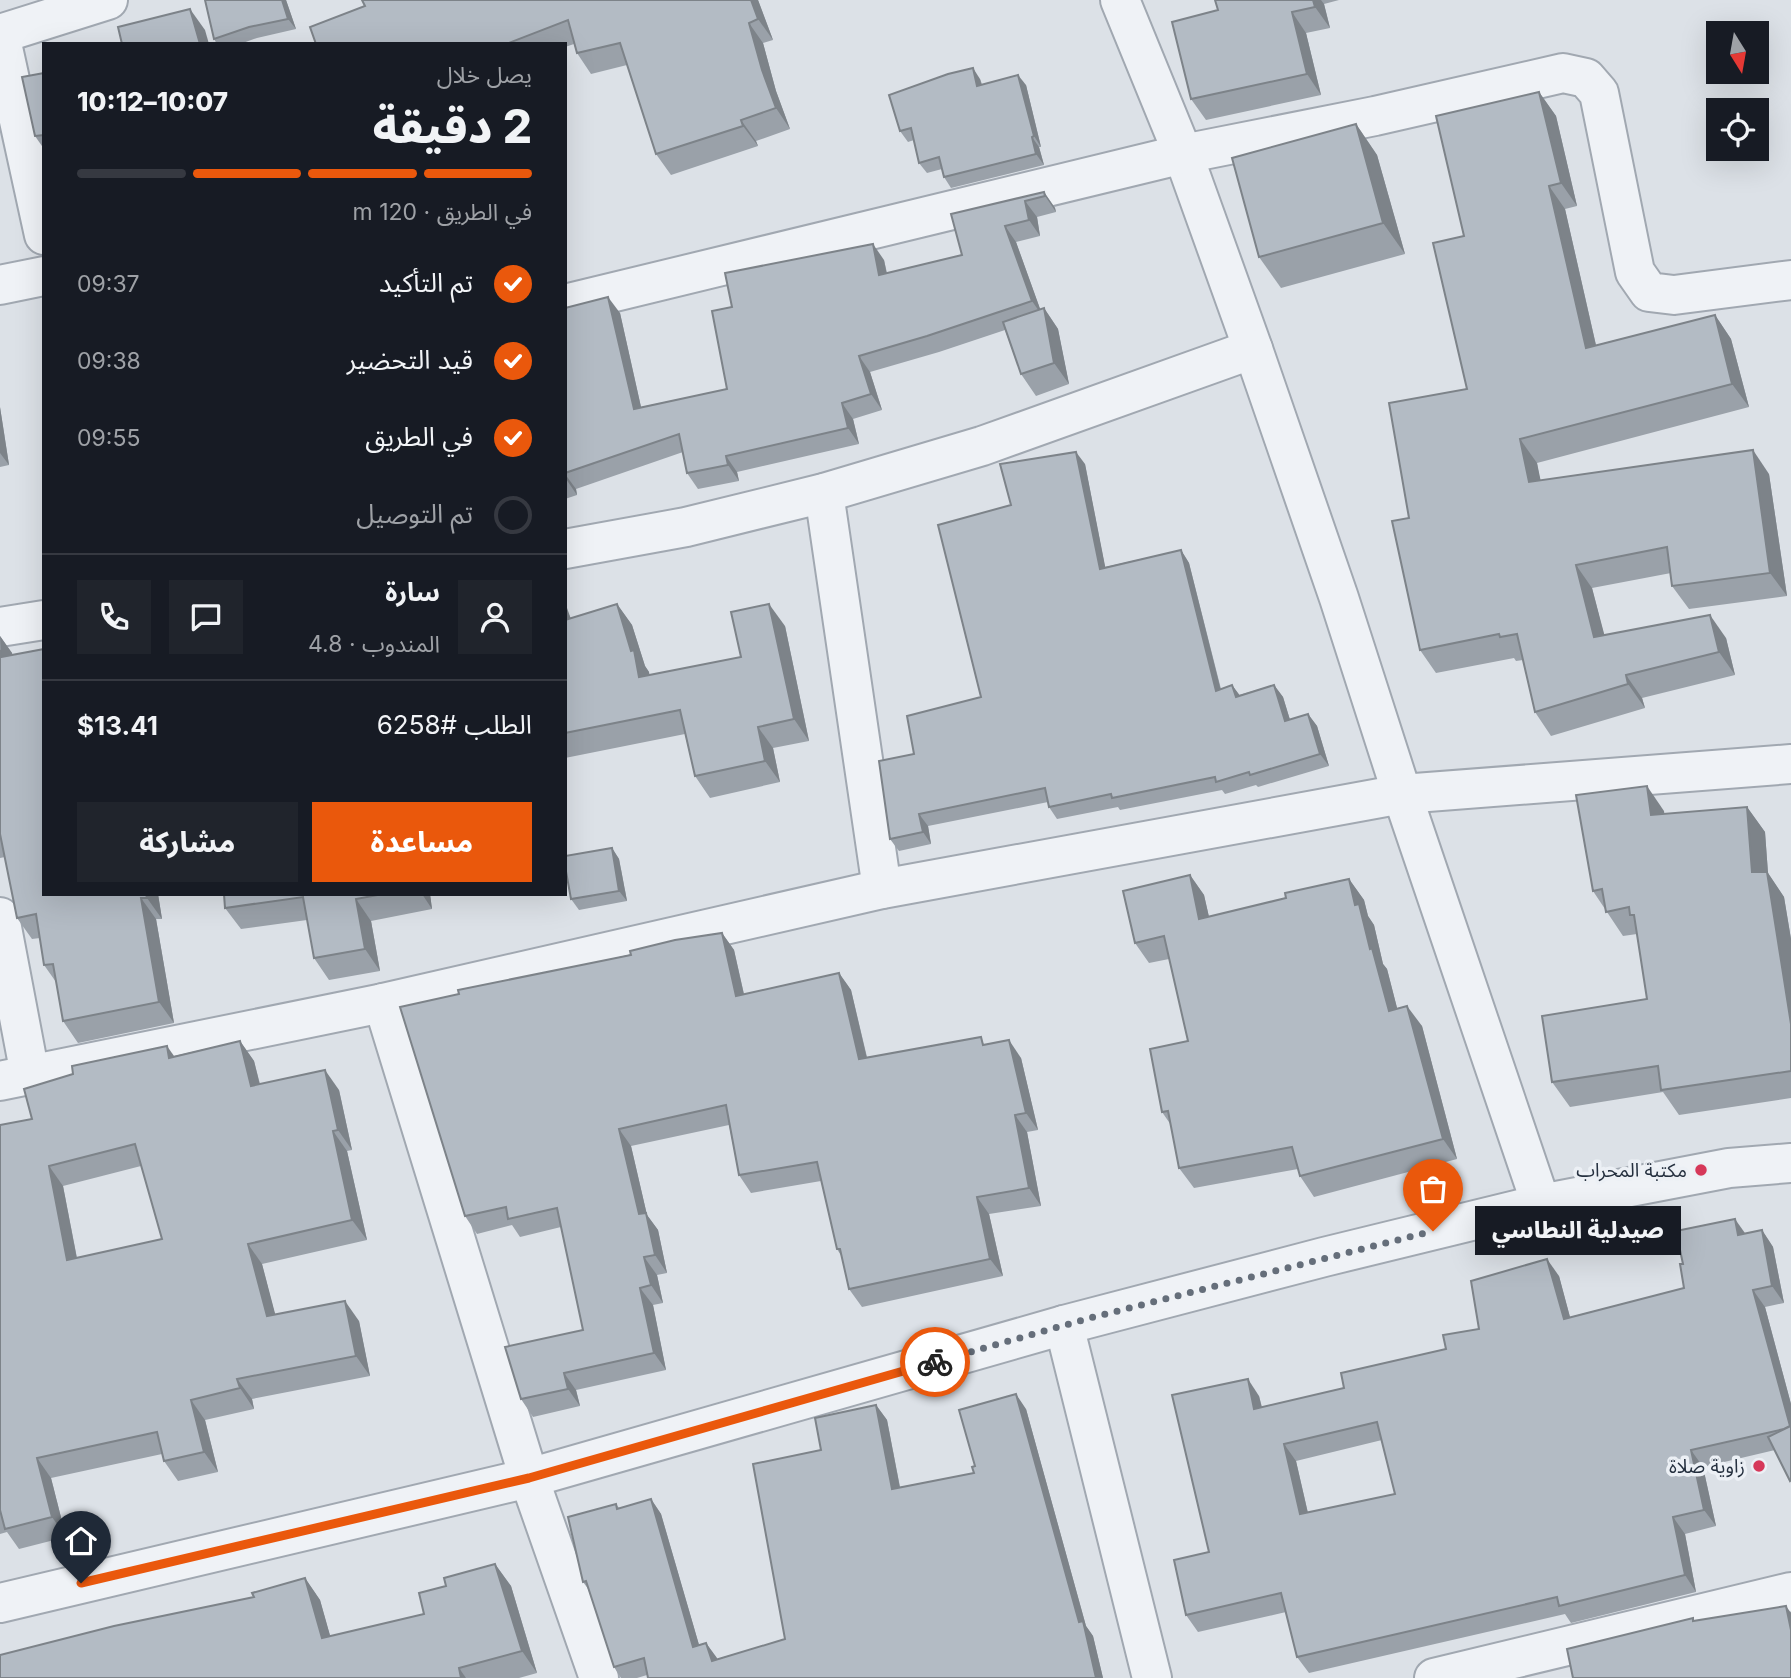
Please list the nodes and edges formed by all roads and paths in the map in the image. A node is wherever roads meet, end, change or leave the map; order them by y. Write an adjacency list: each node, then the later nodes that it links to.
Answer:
1 (108, 0): 3 (street)
2 (1120, 0): 4 (street)
3 (0, 34): 5 (street)
4 (1182, 154): 7 (street); 9 (street); 10 (street)
5 (42, 226)
6 (42, 276): 8 (street)
7 (1791, 280)
8 (0, 285)
9 (567, 304)
10 (1253, 349): 11 (street); 16 (street)
11 (824, 493): 12 (street); 17 (street)
12 (567, 549)
13 (42, 621): 14 (street)
14 (0, 627)
15 (1791, 764): 16 (street)
16 (1402, 794): 17 (street); 22 (street)
17 (882, 889): 19 (street)
18 (0, 917): 20 (street)
19 (383, 1003): 20 (street); 24 (street)
20 (15, 1078)
21 (1791, 1163): 22 (street)
22 (1541, 1204): 23 (street)
23 (1064, 1325): 24 (street); 28 (street)
24 (529, 1478): 26 (street); 27 (street)
25 (1791, 1592): 29 (street)
26 (0, 1603)
27 (599, 1678)
28 (1153, 1678)
29 (1434, 1678)

